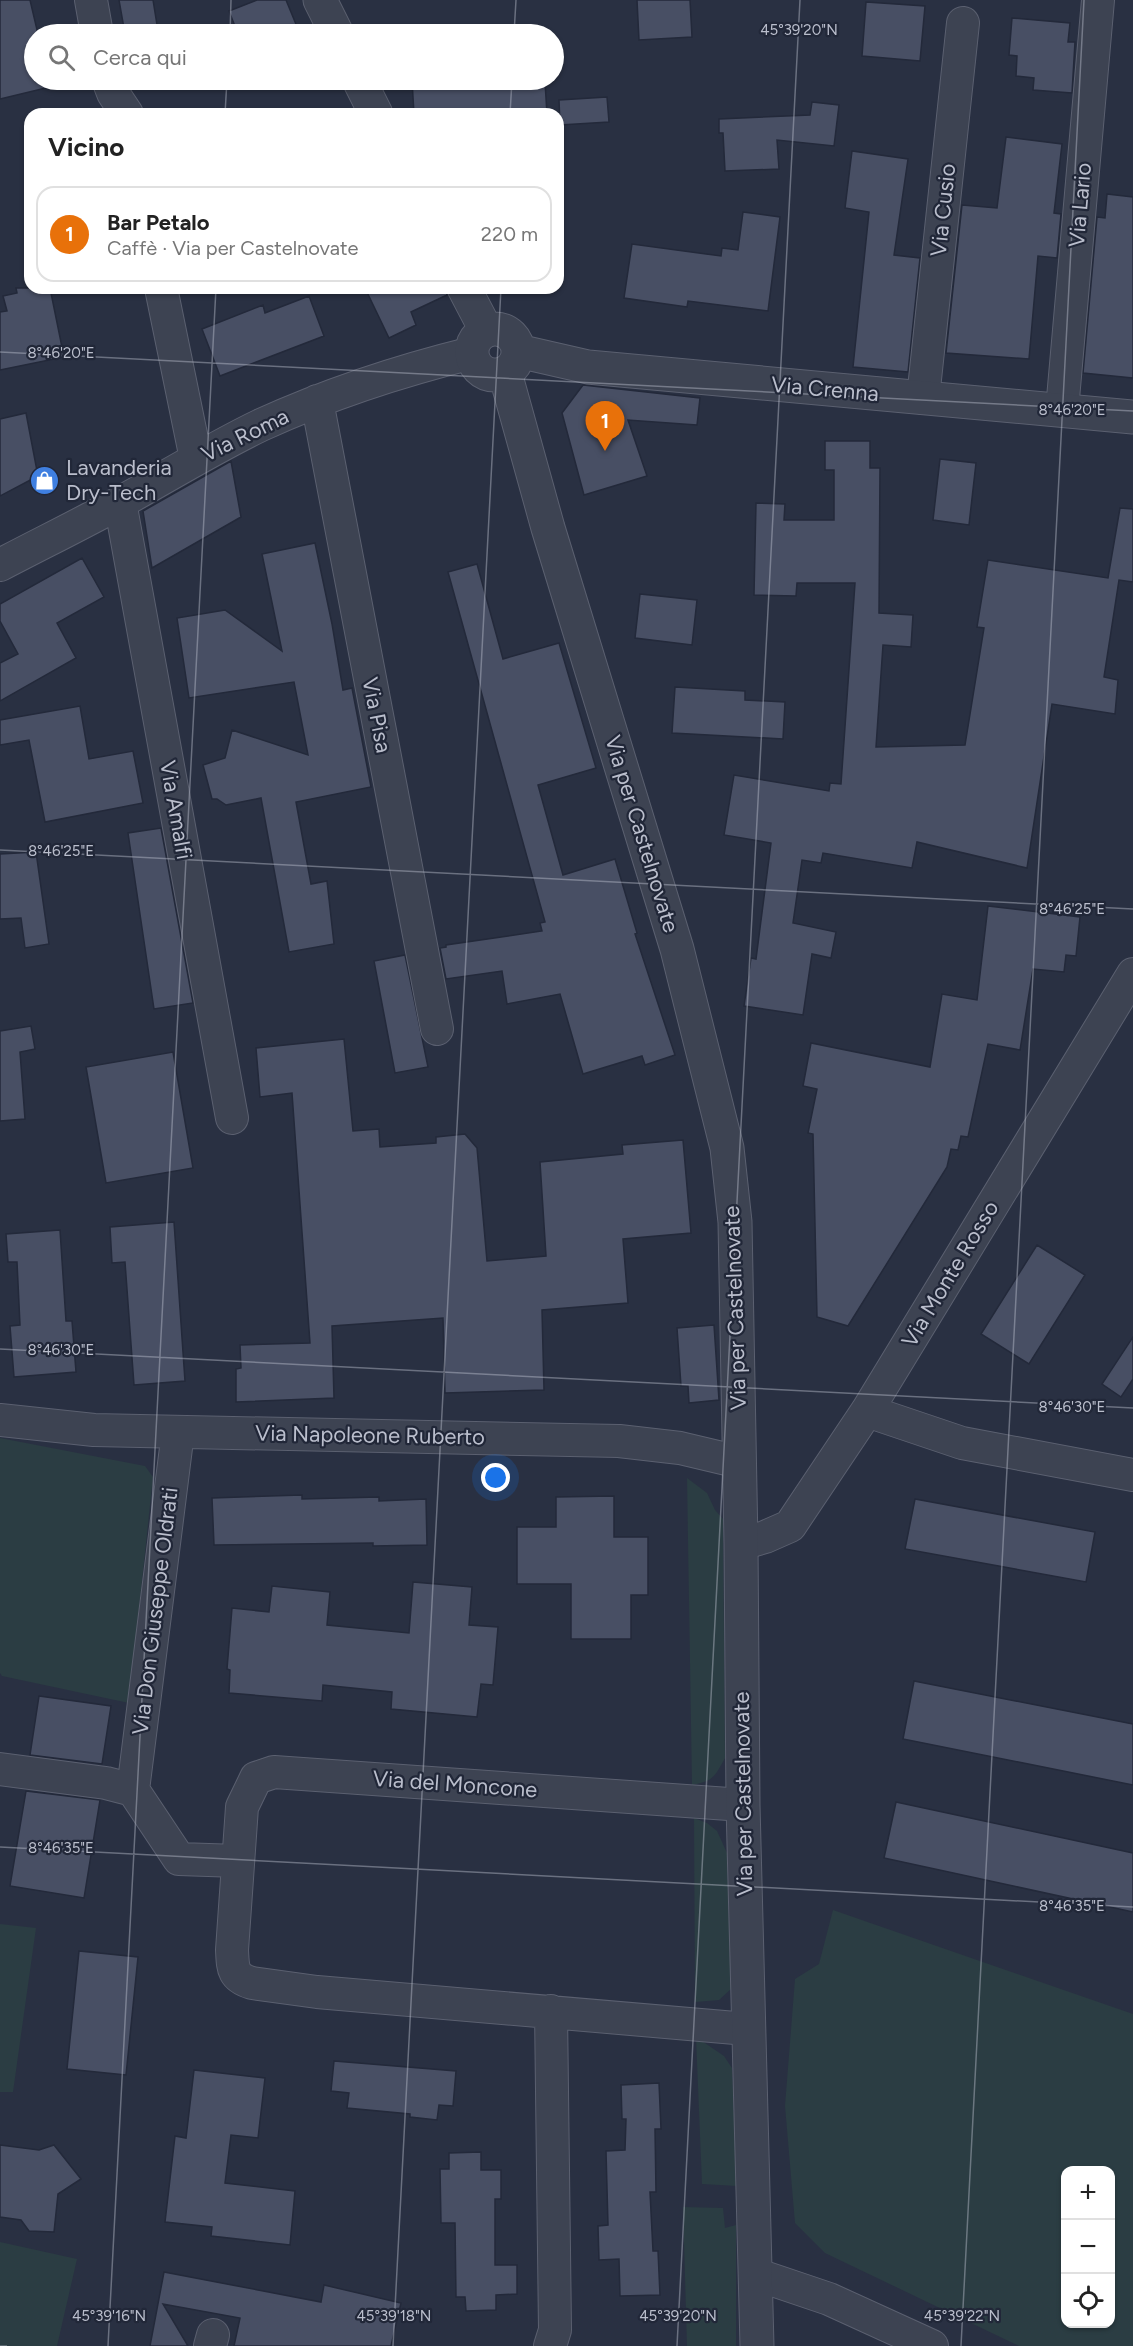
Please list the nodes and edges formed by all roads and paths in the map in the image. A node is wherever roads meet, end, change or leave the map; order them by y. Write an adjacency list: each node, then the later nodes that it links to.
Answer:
1 (91, 0): 5 (street)
2 (320, 0): 6 (street)
3 (1098, 0): 17 (street, Via Lario)
4 (963, 23): 15 (street, Via Cusio)
5 (96, 24)
6 (332, 24)
7 (112, 90): 9 (street)
8 (364, 90): 10 (street)
9 (123, 108)
10 (373, 108)
11 (162, 294): 19 (street)
12 (466, 294): 13 (street)
13 (479, 342): 14 (street); 16 (street, Via Roma)
14 (512, 362): 15 (street, Via Crenna); 28 (street, Via per Castelnovate)
15 (923, 398): 17 (street, Via Crenna)
16 (317, 401): 19 (street, Via Roma); 23 (street, Via Pisa)
17 (1062, 410): 18 (street, Via Crenna)
18 (1133, 417)
19 (196, 459): 20 (street, Via Roma)
20 (120, 502): 21 (street, Via Roma); 24 (street, Via Amalfi)
21 (0, 565)
22 (1133, 974): 25 (street, Via Monte Rosso)
23 (437, 1029)
24 (232, 1118)
25 (867, 1411): 29 (street); 30 (street, Via Monte Rosso)
26 (0, 1420): 27 (street, Via Napoleone Ruberto)
27 (178, 1431): 28 (street, Via Napoleone Ruberto); 32 (street, Via Don Giuseppe Oldrati)
28 (739, 1462): 30 (street, Via per Castelnovate)
29 (1133, 1474)
30 (741, 1544): 33 (street, Via per Castelnovate)
31 (0, 1769): 32 (street)
32 (133, 1790): 34 (street)
33 (742, 1805): 34 (street, Via del Moncone); 36 (street, Via per Castelnovate)
34 (238, 1862): 35 (street, Via del Moncone)
35 (551, 2011): 36 (street, Via del Moncone); 38 (street)
36 (747, 2029): 37 (street, Via per Castelnovate)
37 (755, 2274): 39 (street, Via per Castelnovate); 40 (street)
38 (550, 2346)
39 (757, 2346)
40 (932, 2346)

